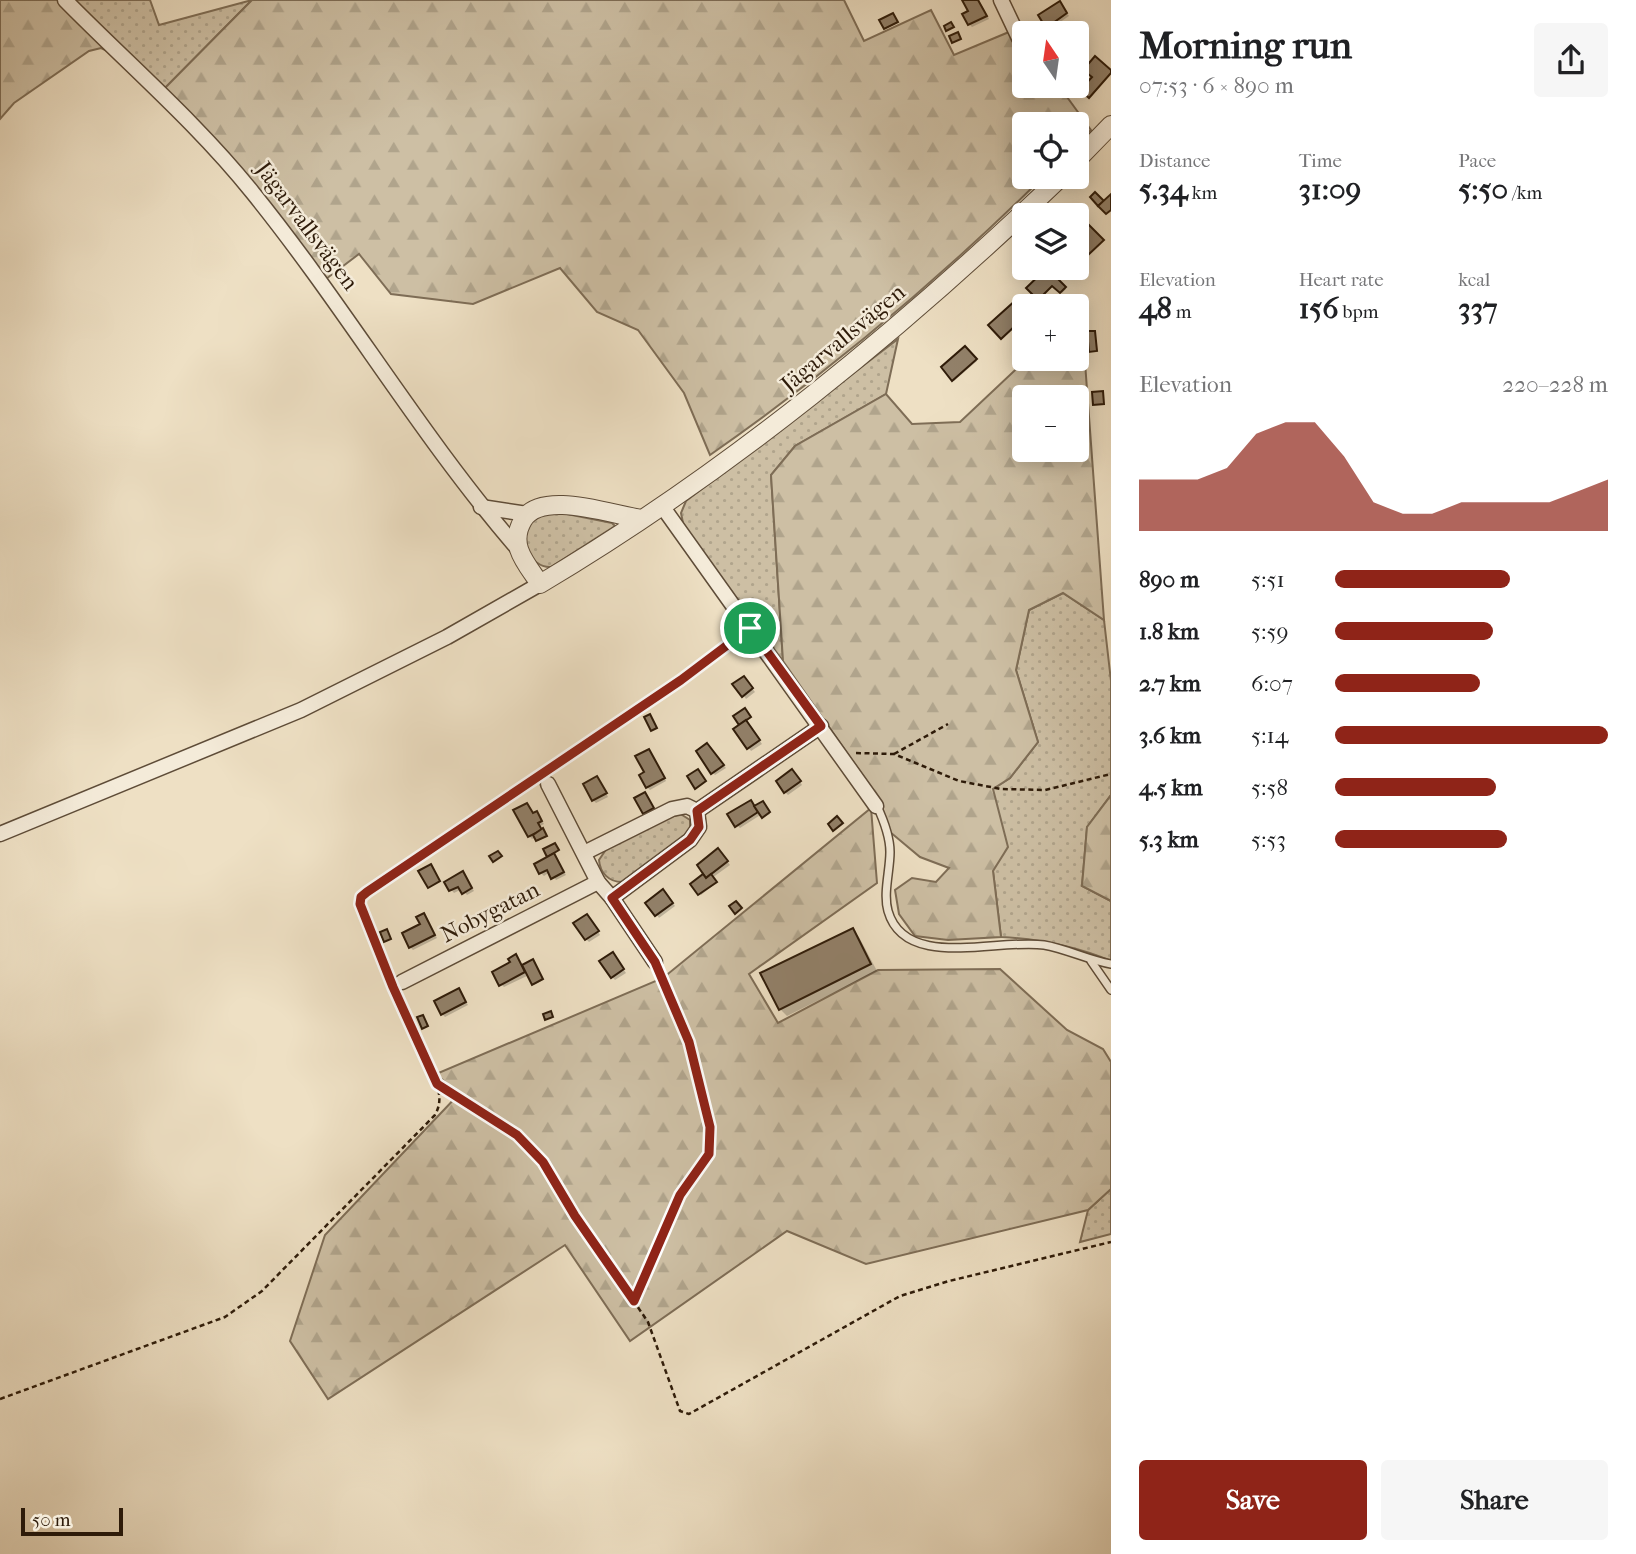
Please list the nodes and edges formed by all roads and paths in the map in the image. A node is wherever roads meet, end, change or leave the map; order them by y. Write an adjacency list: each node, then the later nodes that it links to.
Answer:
1 (65, 0): 7 (street, Jägarvallsvägen)
2 (1001, 0): 3 (street)
3 (1012, 23)
4 (1111, 125): 5 (street)
5 (1089, 148)
6 (1048, 189): 8 (street, Jägarvallsvägen)
7 (481, 506): 9 (street); 11 (street, Jägarvallsvägen)
8 (662, 506): 10 (street, Jägarvallsvägen); 13 (street)
9 (527, 514): 10 (street); 11 (street)
10 (642, 519): 12 (street, Jägarvallsvägen)
11 (518, 550): 12 (street, Jägarvallsvägen)
12 (540, 584): 22 (street)
13 (750, 628): 15 (street); 31 (path)
14 (948, 724): 17 (path)
15 (821, 726): 16 (street); 21 (street)
16 (837, 750): 17 (path); 20 (street)
17 (894, 754): 18 (path)
18 (1111, 774)
19 (548, 784): 23 (street)
20 (876, 806): 26 (lane)
21 (697, 811): 23 (street); 25 (street)
22 (0, 834)
23 (584, 853): 24 (street)
24 (598, 882): 25 (street); 29 (street, Nobygatan)
25 (612, 898): 27 (street)
26 (1090, 960): 28 (lane); 30 (lane)
27 (655, 962): 33 (path)
28 (1111, 964)
29 (402, 982)
30 (1111, 990)
31 (437, 1084): 33 (path); 34 (path)
32 (1111, 1242): 33 (path)
33 (634, 1301)
34 (0, 1398)

